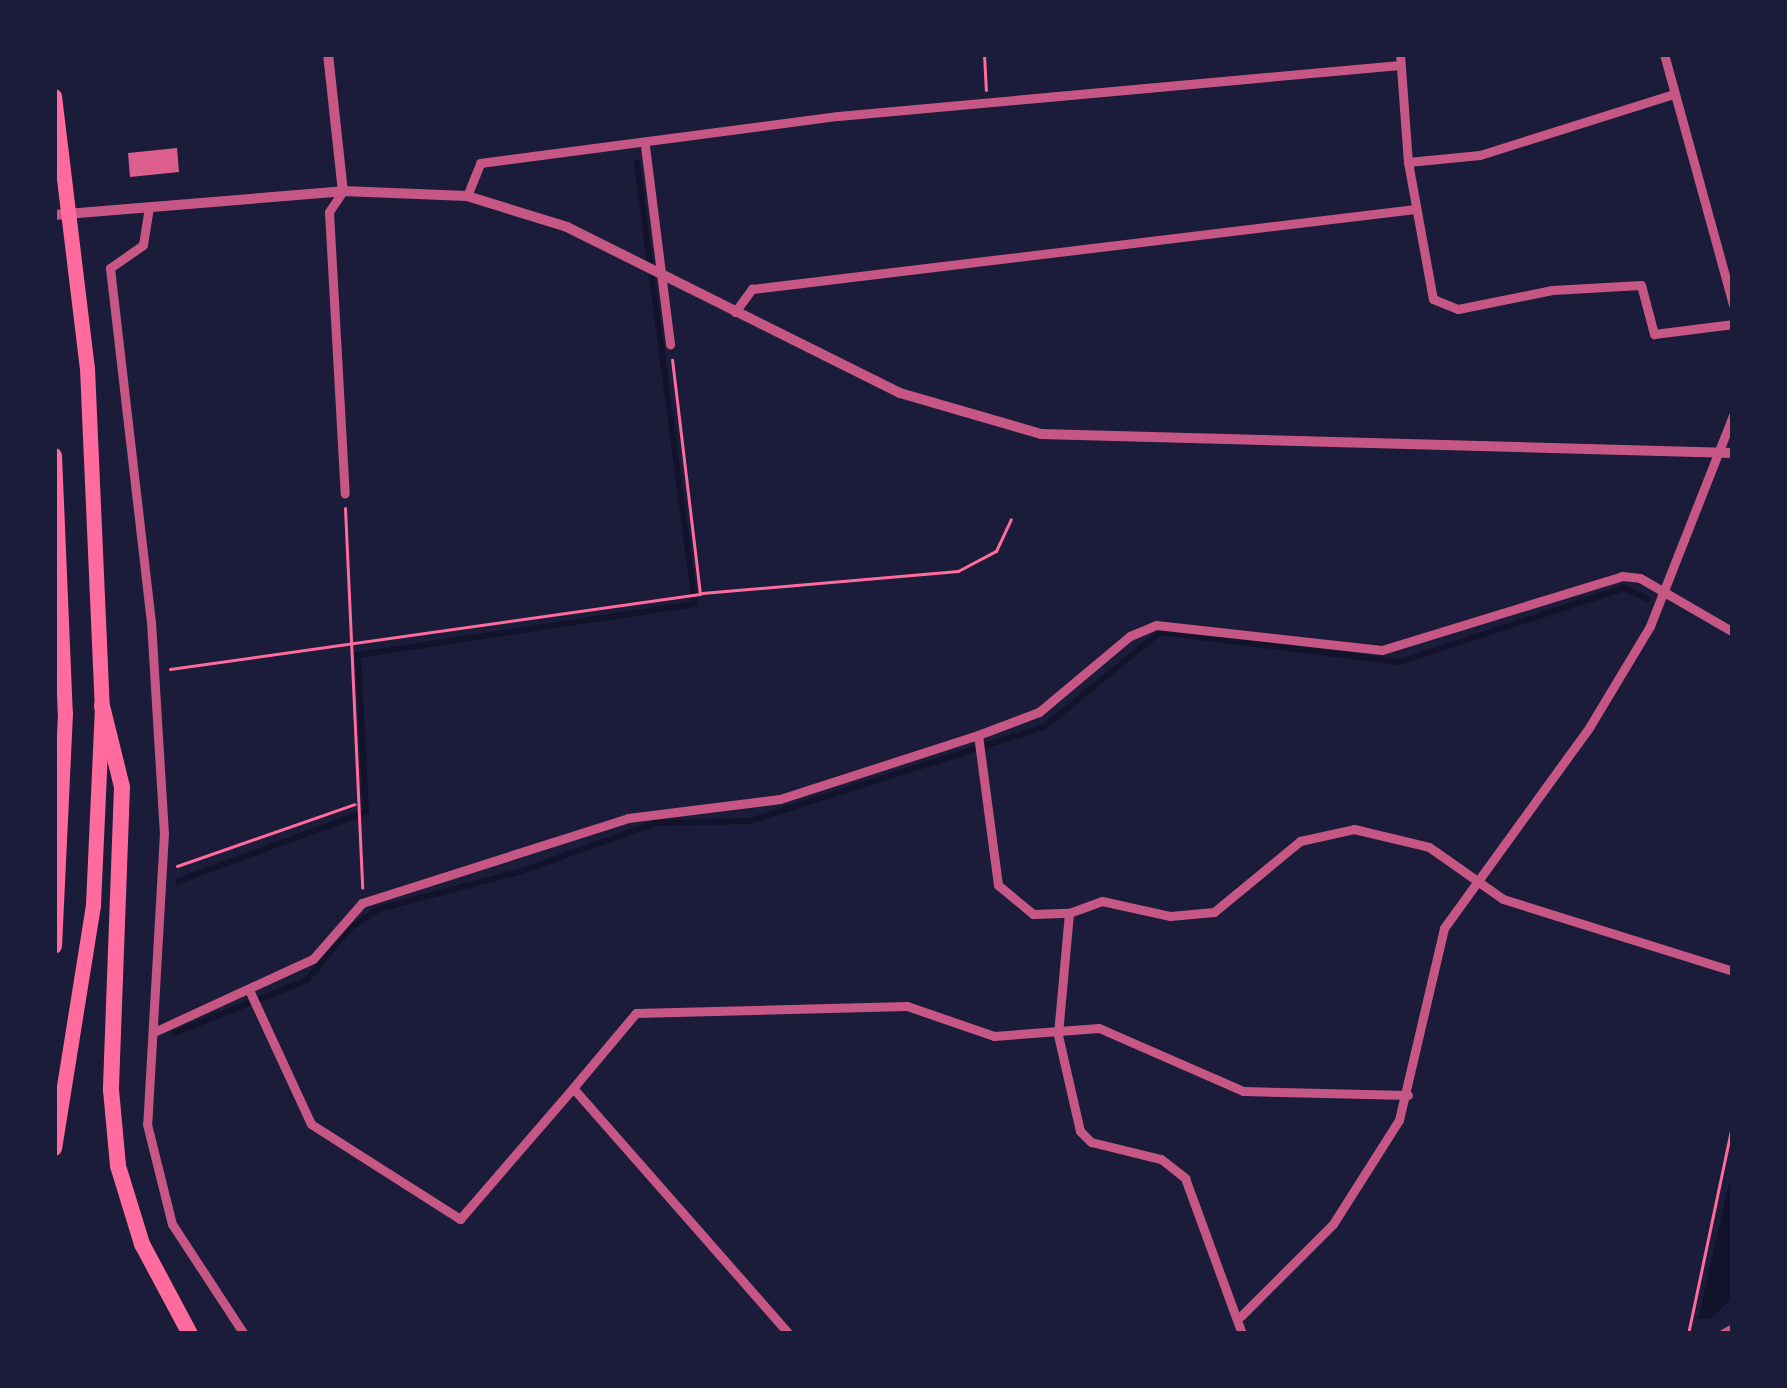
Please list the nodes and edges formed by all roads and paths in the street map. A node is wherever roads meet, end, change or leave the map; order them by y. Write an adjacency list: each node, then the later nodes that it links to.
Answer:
1 (328, 54): 10 (street)
2 (984, 54): 7 (path)
3 (1664, 54): 5 (street)
4 (1400, 59): 7 (street); 9 (street)
5 (1675, 94): 9 (street); 16 (street)
6 (54, 96): 14 (highway)
7 (986, 104): 8 (street)
8 (645, 146): 11 (street); 15 (street)
9 (1408, 163): 13 (street)
10 (343, 191): 11 (street); 12 (street); 24 (street)
11 (467, 196): 15 (street)
12 (149, 207): 14 (street); 30 (street)
13 (1415, 208): 17 (street); 18 (street)
14 (62, 214): 31 (highway)
15 (660, 274): 17 (street); 19 (street)
16 (1733, 304)
17 (736, 312): 21 (street)
18 (1733, 324)
19 (670, 344): 26 (path)
20 (1733, 415): 21 (street)
21 (1714, 453): 22 (street); 27 (street)
22 (1733, 454)
23 (54, 455): 38 (highway)
24 (345, 494): 29 (path)
25 (1011, 519): 26 (path)
26 (700, 594): 29 (path)
27 (1663, 594): 28 (street); 32 (street); 35 (street)
28 (1733, 632)
29 (349, 647): 30 (path); 33 (path)
30 (151, 672): 34 (street)
31 (102, 706): 46 (highway); 49 (highway)
32 (978, 735): 36 (street); 37 (street)
33 (357, 804): 34 (path); 36 (path)
34 (161, 872): 41 (street)
35 (1472, 882): 37 (street); 39 (street); 44 (street)
36 (362, 904): 40 (street)
37 (1069, 914): 42 (street)
38 (54, 946)
39 (1733, 971)
40 (250, 992): 41 (street); 43 (street)
41 (154, 1032): 50 (street)
42 (1058, 1035): 43 (street); 44 (street); 47 (street)
43 (574, 1088): 51 (street)
44 (1408, 1095): 47 (street)
45 (1733, 1120): 53 (path)
46 (54, 1148)
47 (1241, 1316): 52 (street)
48 (1733, 1328): 54 (street)
49 (190, 1334)
50 (244, 1334)
51 (789, 1334)
52 (1242, 1334)
53 (1688, 1334)
54 (1722, 1334)

